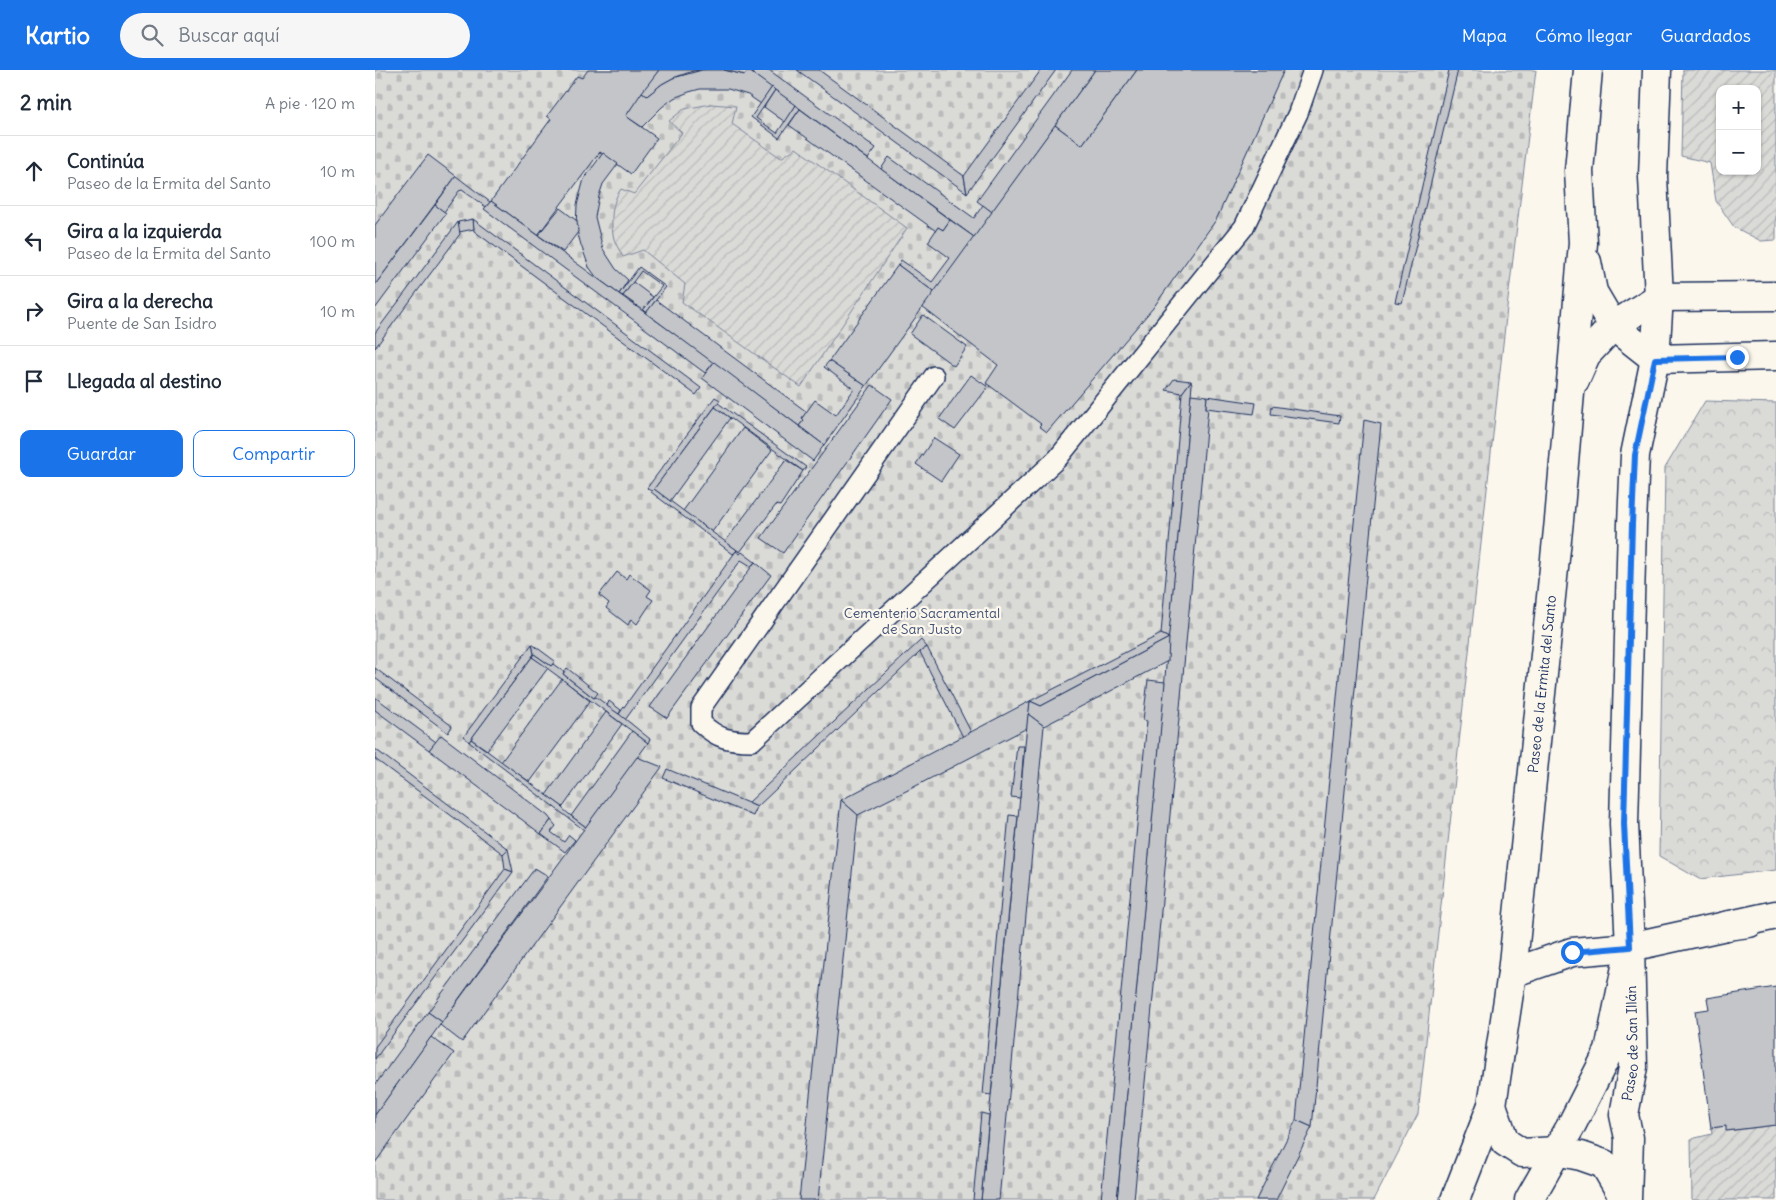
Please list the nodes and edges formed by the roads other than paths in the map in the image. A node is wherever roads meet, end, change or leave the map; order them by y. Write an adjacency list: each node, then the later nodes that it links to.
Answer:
1 (1313, 70): 10 (lane)
2 (1588, 70): 4 (main road, Paseo de la Ermita del Santo)
3 (1657, 70): 6 (main road)
4 (1583, 243): 7 (main road, Paseo de la Ermita del Santo); 11 (main road, Paseo de la Ermita del Santo)
5 (1776, 296): 6 (main road)
6 (1659, 297): 7 (main road, Paseo de la Ermita del Santo); 9 (main road)
7 (1613, 326): 9 (main road, Paseo de la Ermita del Santo); 11 (main road, Paseo de la Ermita del Santo)
8 (1776, 356): 9 (main road)
9 (1655, 359): 15 (main road)
10 (934, 376)
11 (1569, 395): 16 (main road, Paseo de la Ermita del Santo)
12 (1776, 915): 14 (main road)
13 (1776, 919): 14 (main road)
14 (1726, 926): 15 (main road)
15 (1630, 947): 16 (main road); 18 (main road); 21 (main road, Paseo de San Illán)
16 (1511, 973): 17 (main road, Paseo de la Ermita del Santo)
17 (1492, 1105): 18 (main road, Paseo de la Ermita del Santo); 19 (main road, Paseo de la Ermita del Santo)
18 (1556, 1151): 20 (main road); 21 (main road, Paseo de San Illán)
19 (1455, 1200)
20 (1529, 1200)
21 (1626, 1200)

